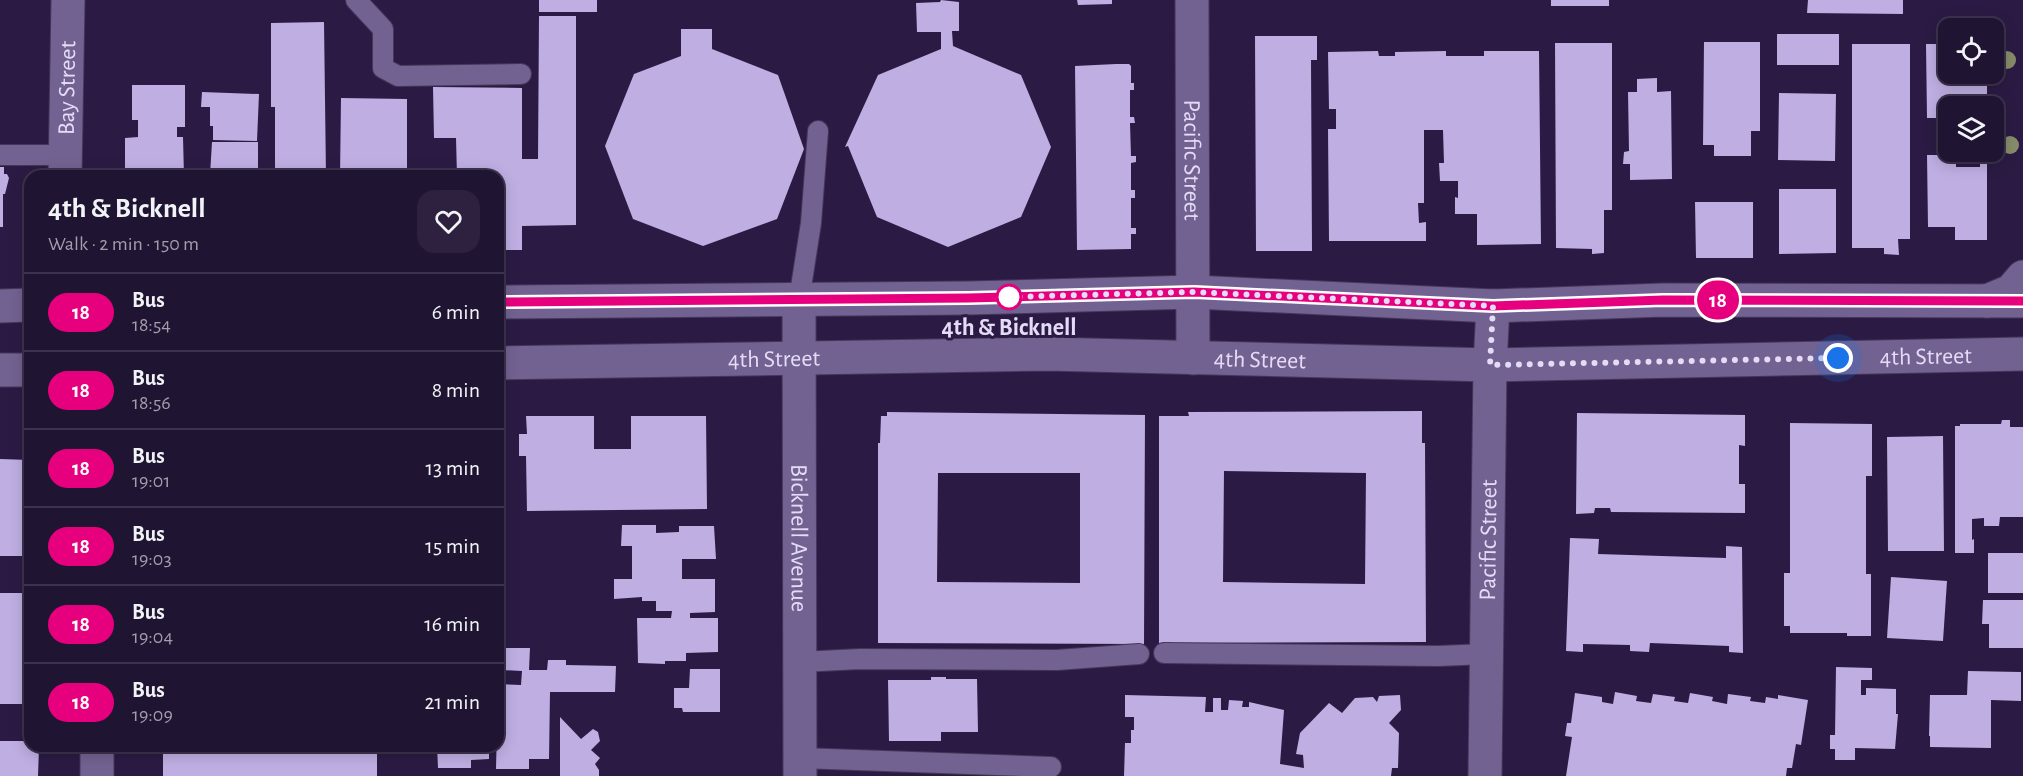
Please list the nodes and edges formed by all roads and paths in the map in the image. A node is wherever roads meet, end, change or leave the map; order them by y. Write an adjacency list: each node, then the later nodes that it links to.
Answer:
1 (68, 0): 7 (street, Bay Street)
2 (356, 0): 4 (lane)
3 (1192, 0): 9 (street, Pacific Street)
4 (521, 74)
5 (818, 131): 10 (lane)
6 (0, 155): 7 (lane)
7 (65, 165)
8 (2023, 277): 11 (street)
9 (1194, 292): 10 (street); 16 (street); 18 (street, Pacific Street)
10 (799, 300): 13 (street); 19 (street, Bicknell Avenue)
11 (1987, 301): 12 (street); 16 (street)
12 (2023, 301)
13 (504, 302)
14 (24, 305): 15 (street)
15 (0, 306)
16 (1493, 306): 21 (street, Pacific Street)
17 (2023, 354): 21 (street, 4th Street)
18 (1193, 358): 19 (street, 4th Street); 21 (street, 4th Street)
19 (800, 359): 20 (street, 4th Street); 27 (street, Bicknell Avenue)
20 (504, 363)
21 (1490, 365): 26 (street, Pacific Street)
22 (0, 370): 23 (street)
23 (24, 370)
24 (1164, 653): 26 (lane)
25 (1139, 654): 27 (lane)
26 (1486, 654): 32 (street, Pacific Street)
27 (800, 662): 29 (street, Bicknell Avenue)
28 (97, 752): 31 (street)
29 (800, 767): 30 (lane)
30 (1051, 767)
31 (97, 776)
32 (1485, 776)

